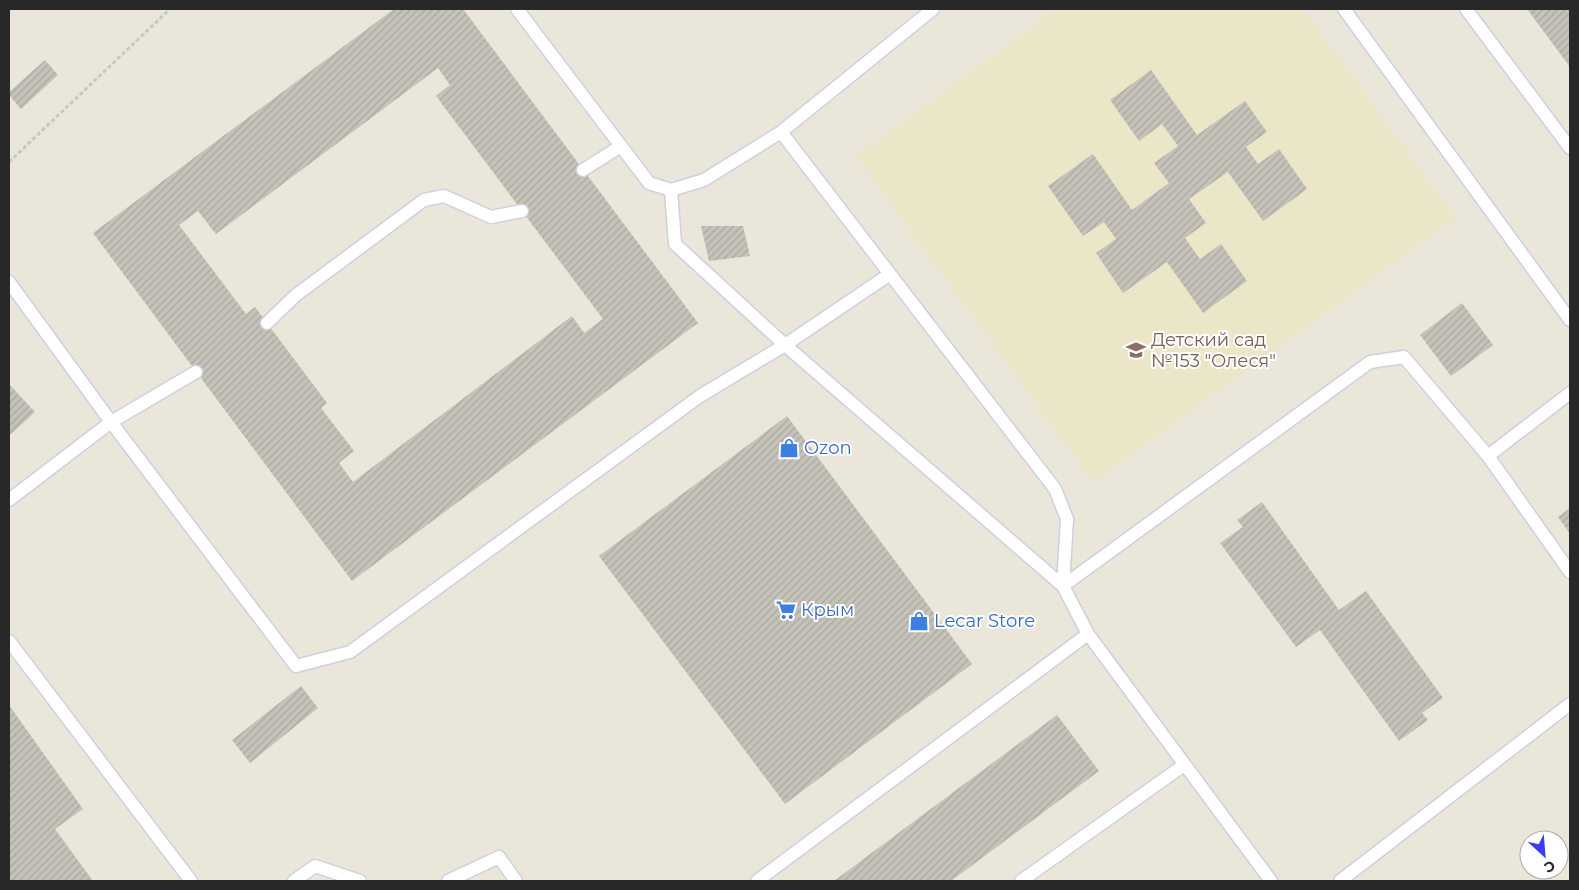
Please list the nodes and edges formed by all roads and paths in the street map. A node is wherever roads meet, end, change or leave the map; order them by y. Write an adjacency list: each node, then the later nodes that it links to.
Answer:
1 (170, 9): 9 (path)
2 (517, 9): 7 (lane)
3 (933, 9): 6 (lane)
4 (1344, 9): 15 (lane)
5 (1466, 9): 8 (lane)
6 (781, 132): 11 (lane); 13 (lane)
7 (621, 146): 10 (lane); 11 (lane)
8 (1570, 148)
9 (9, 162)
10 (584, 170)
11 (671, 190): 17 (lane)
12 (522, 211): 16 (lane)
13 (890, 274): 17 (lane); 24 (lane)
14 (9, 282): 20 (lane)
15 (1570, 320)
16 (267, 323)
17 (785, 345): 20 (lane); 24 (lane)
18 (196, 372): 20 (lane)
19 (1570, 393): 21 (lane)
20 (111, 422): 22 (lane)
21 (1488, 456): 23 (lane); 24 (lane)
22 (9, 500)
23 (1570, 572)
24 (1063, 586): 25 (lane)
25 (1088, 634): 28 (lane); 34 (lane)
26 (9, 641): 29 (lane)
27 (1570, 704): 37 (lane)
28 (1184, 765): 35 (lane); 36 (lane)
29 (191, 881)
30 (294, 881): 31 (lane)
31 (360, 881)
32 (448, 881): 33 (lane)
33 (516, 881)
34 (757, 881)
35 (1021, 881)
36 (1271, 881)
37 (1340, 881)

